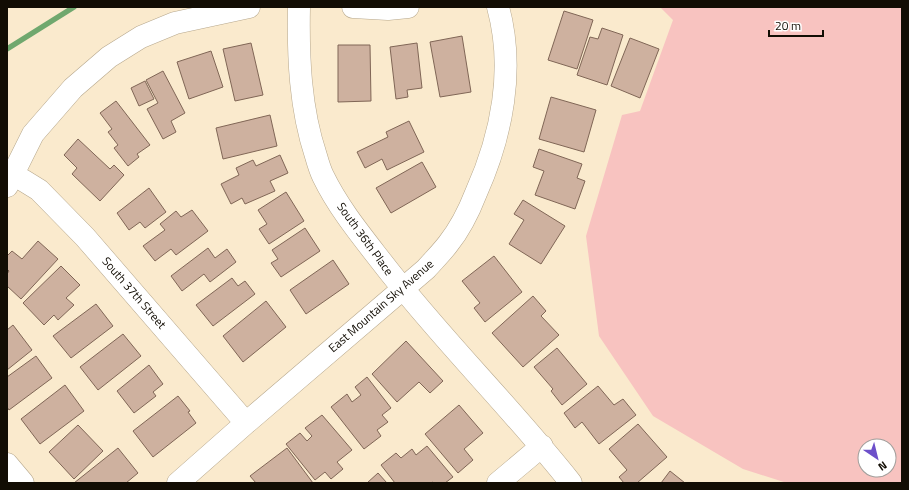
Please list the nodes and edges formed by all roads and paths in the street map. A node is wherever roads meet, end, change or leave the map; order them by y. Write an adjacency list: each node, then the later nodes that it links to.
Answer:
1 (249, 7): 6 (street)
2 (299, 7): 7 (street, South 36th Place)
3 (353, 7): 4 (street)
4 (408, 7)
5 (498, 7): 7 (street, East Mountain Sky Avenue)
6 (10, 180): 8 (street, South 37th Street)
7 (403, 289): 8 (street, East Mountain Sky Avenue); 9 (street, South 36th Place)
8 (246, 423): 12 (street, East Mountain Sky Avenue)
9 (542, 446): 13 (street); 14 (street, South 36th Place)
10 (7, 464): 11 (street)
11 (23, 483)
12 (178, 483)
13 (498, 483)
14 (571, 483)

